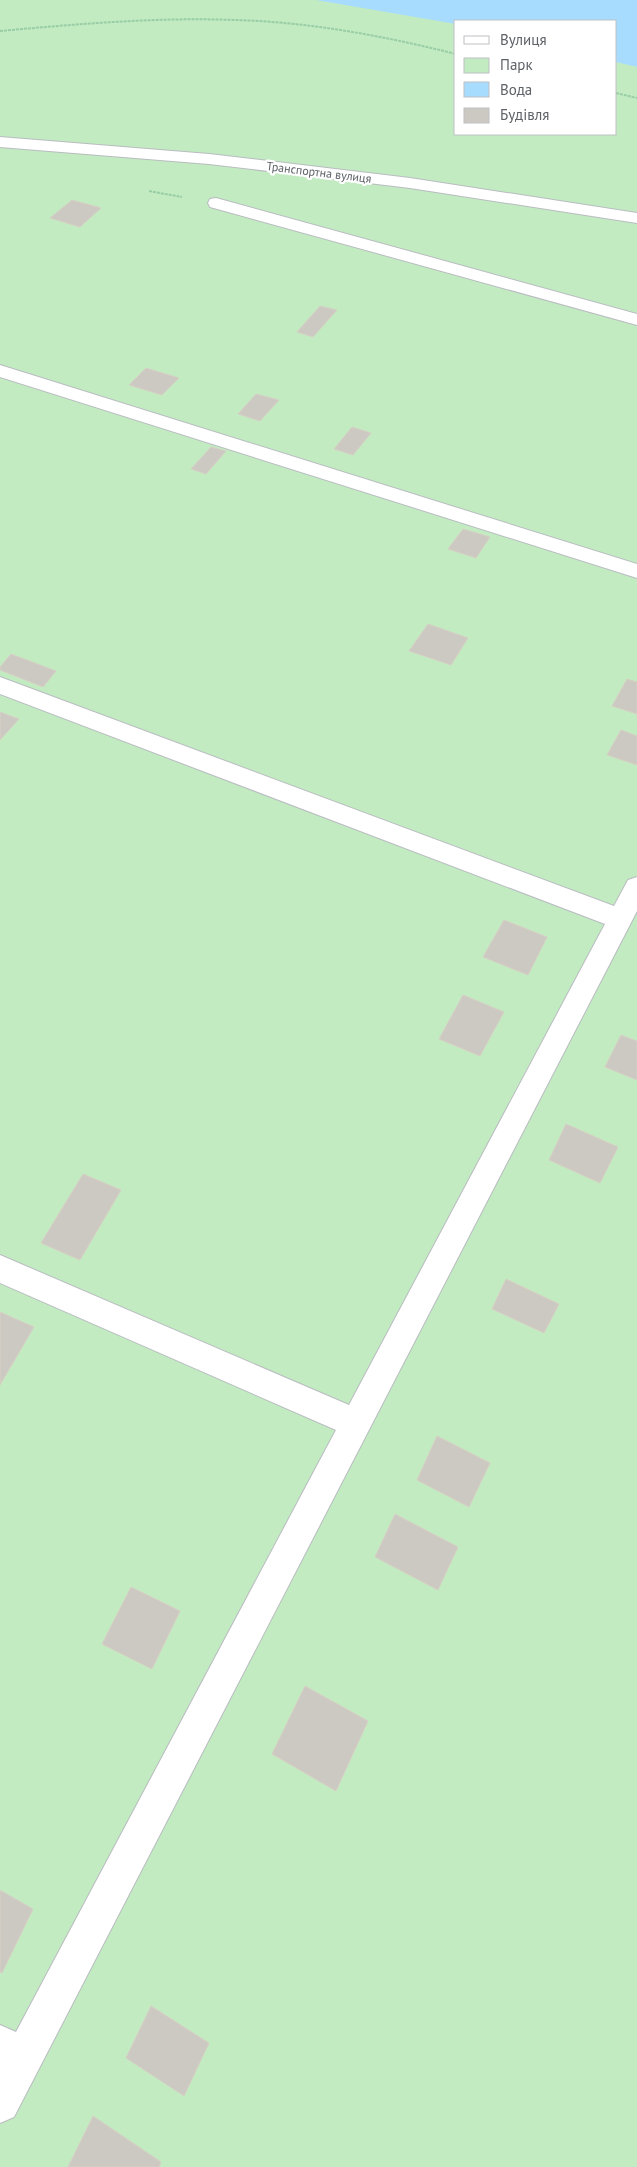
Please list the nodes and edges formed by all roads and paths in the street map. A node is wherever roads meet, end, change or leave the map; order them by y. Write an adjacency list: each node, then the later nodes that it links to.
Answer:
1 (0, 31): 2 (path)
2 (454, 54)
3 (617, 93): 4 (path)
4 (637, 98)
5 (0, 142): 7 (street, Транспортна вулиця)
6 (216, 203): 8 (street)
7 (637, 218)
8 (637, 320)
9 (0, 371): 10 (street)
10 (637, 571)
11 (0, 685): 13 (street)
12 (637, 886): 13 (street)
13 (620, 919): 15 (street)
14 (0, 1269): 15 (street)
15 (356, 1424): 16 (street)
16 (12, 2052): 17 (street)
17 (0, 2103)

